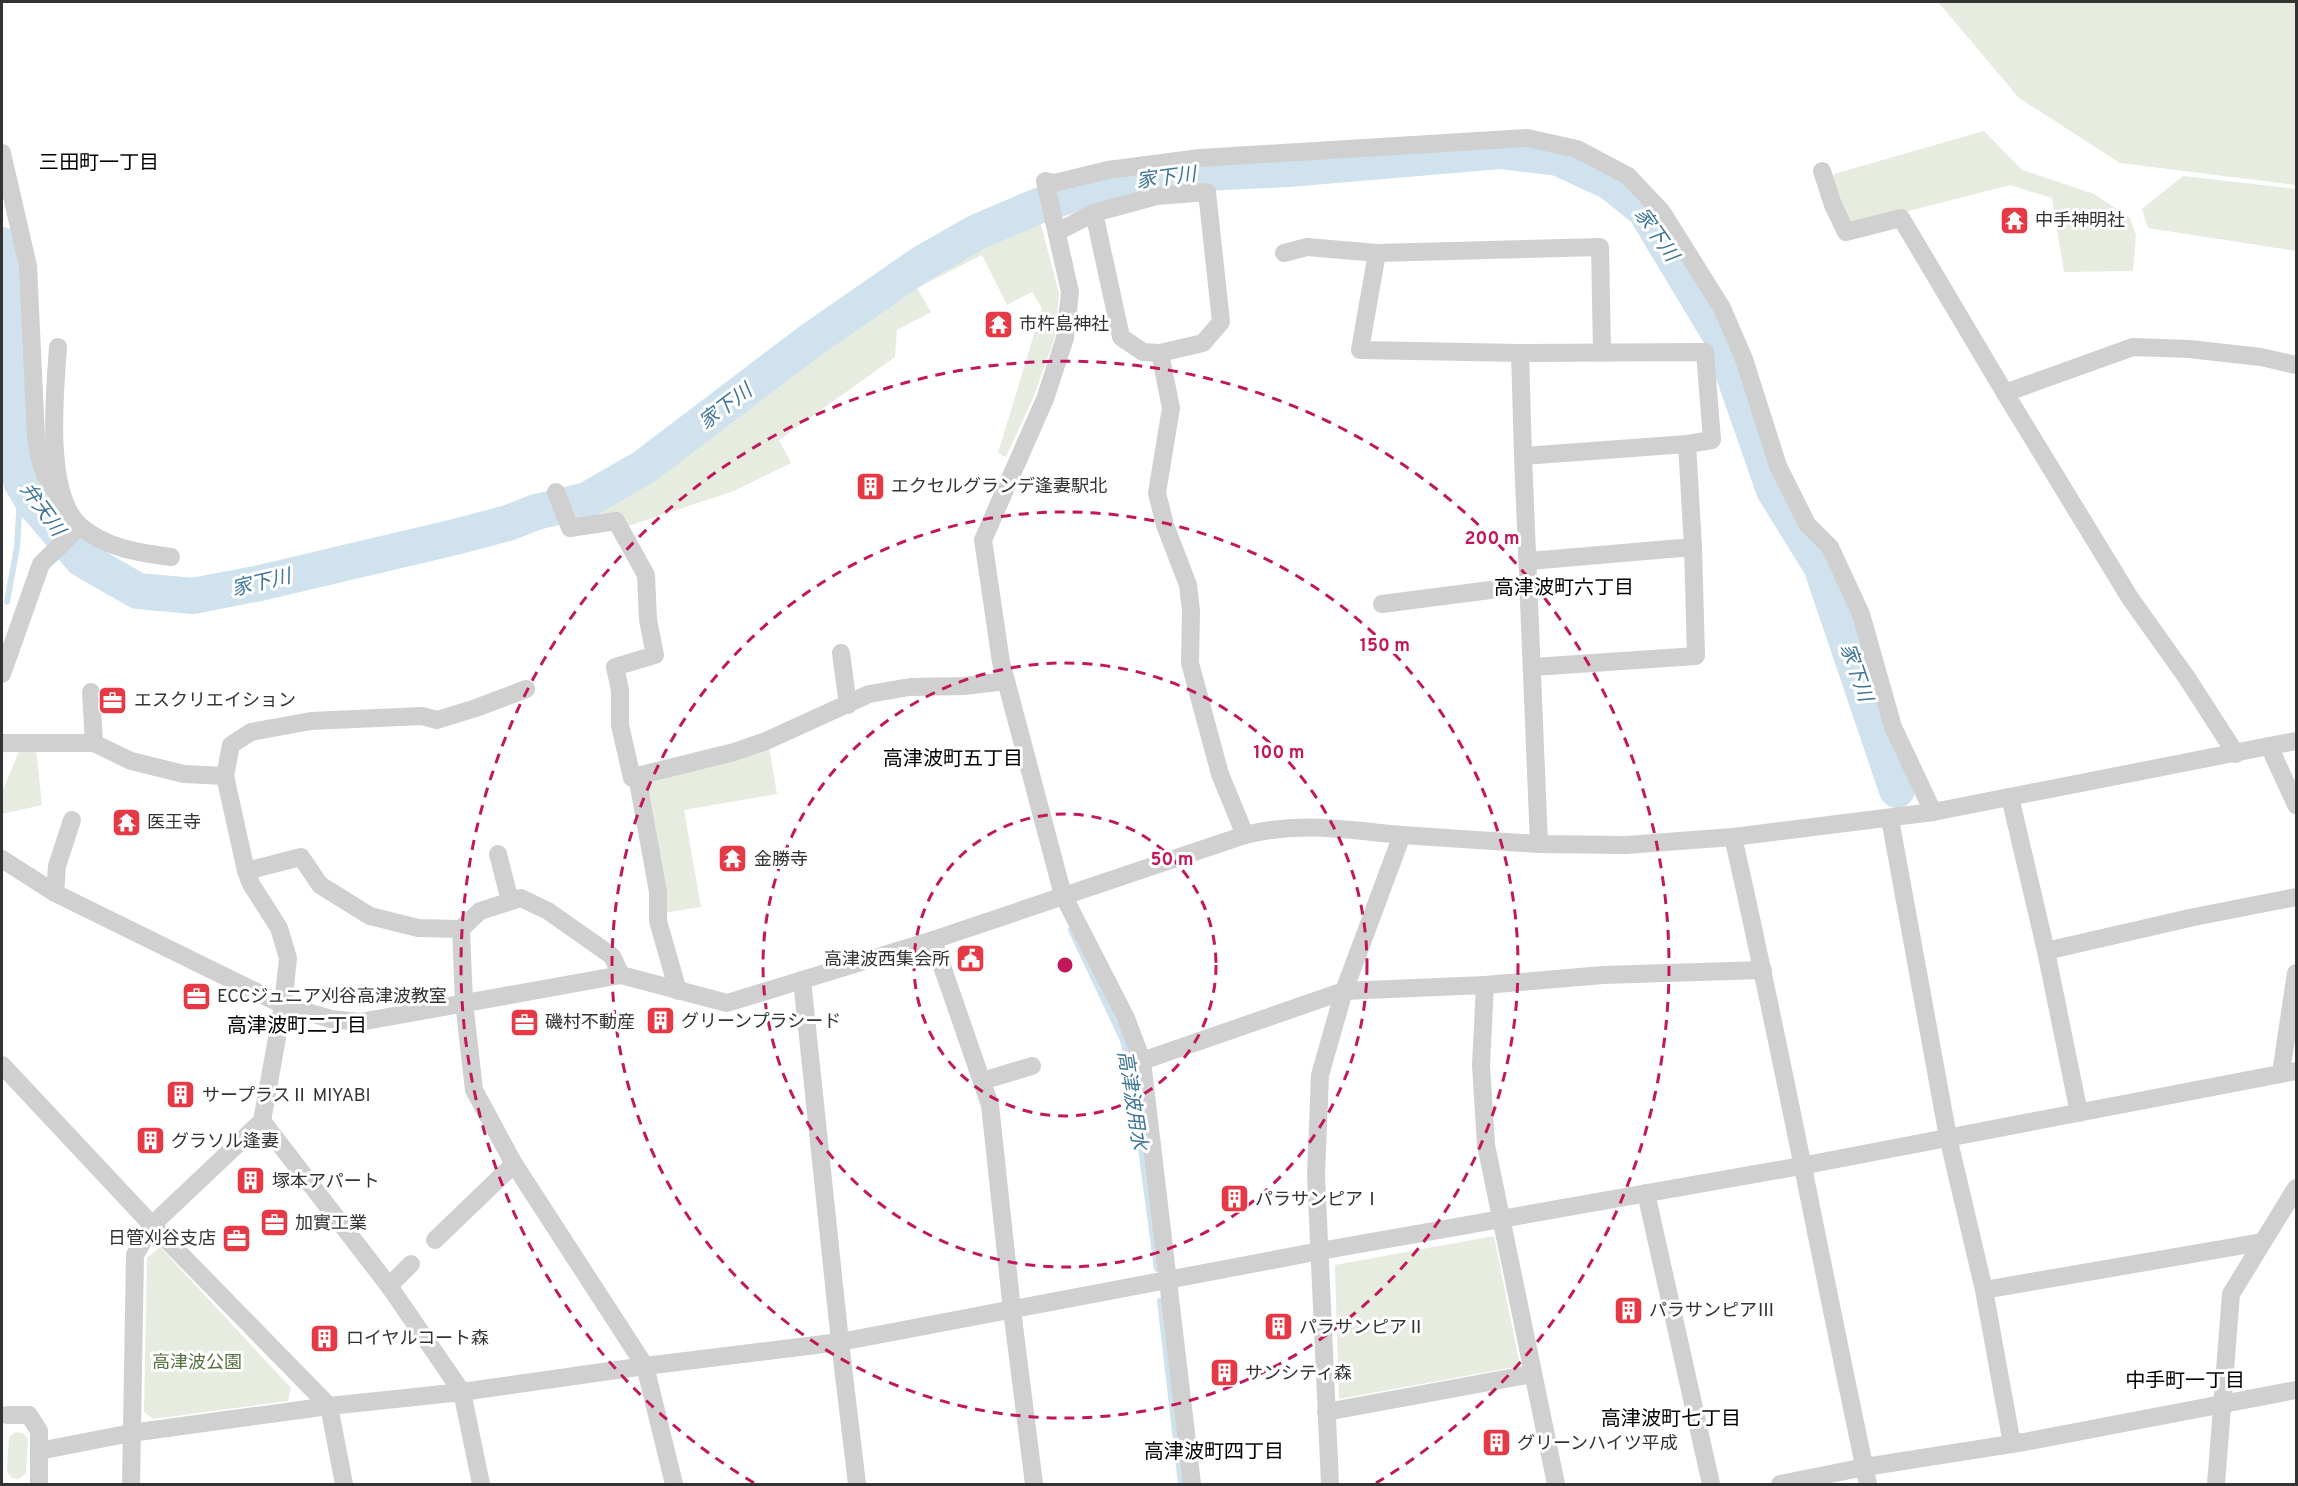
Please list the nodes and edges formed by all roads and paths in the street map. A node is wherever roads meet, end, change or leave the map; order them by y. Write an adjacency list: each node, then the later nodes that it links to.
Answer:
1 (2, 153): 16 (street)
2 (1822, 171): 12 (street)
3 (1094, 213): 4 (street); 10 (street); 10 (street)
4 (1057, 232): 26 (street); 39 (street)
5 (1284, 253): 6 (street)
6 (1377, 253): 8 (street); 9 (street)
7 (58, 346): 16 (street)
8 (1602, 351): 9 (street); 13 (street)
9 (1520, 352): 14 (street)
10 (1160, 353): 42 (street)
11 (2296, 366): 12 (street)
12 (2005, 393): 34 (street)
13 (1687, 444): 14 (street); 18 (street)
14 (1523, 456): 20 (street)
15 (556, 493): 36 (street)
16 (66, 505): 17 (street)
17 (78, 527): 19 (street); 25 (street)
18 (1693, 547): 20 (street); 24 (street)
19 (171, 557)
20 (1529, 561): 21 (street)
21 (1529, 585): 22 (street); 24 (street)
22 (1382, 604)
23 (841, 653): 29 (street)
24 (1533, 667): 45 (street)
25 (2, 674)
26 (1006, 681): 29 (street); 50 (street)
27 (526, 689): 35 (street)
28 (91, 693): 32 (street)
29 (848, 705): 36 (street)
30 (2296, 741): 33 (street)
31 (2, 743): 32 (street)
32 (94, 743): 35 (street)
33 (2269, 746): 34 (street); 38 (street)
34 (2236, 754): 37 (street)
35 (225, 776): 48 (street)
36 (637, 776): 61 (street)
37 (2010, 797): 39 (street); 55 (street)
38 (2296, 805)
39 (1933, 812): 40 (street)
40 (1890, 819): 44 (street); 72 (street)
41 (72, 820): 49 (street)
42 (1245, 835): 43 (street); 50 (street)
43 (1402, 835): 45 (street); 62 (street)
44 (1733, 837): 45 (street); 56 (street)
45 (1539, 844)
46 (498, 854): 52 (street)
47 (2, 860): 49 (street)
48 (246, 871): 53 (street); 64 (street)
49 (56, 893): 64 (street)
50 (1063, 895): 54 (street); 65 (street)
51 (2296, 897): 55 (street)
52 (510, 901): 53 (street); 58 (street)
53 (461, 928): 63 (street)
54 (933, 940): 59 (street); 69 (street)
55 (2046, 951): 70 (street)
56 (1763, 970): 60 (street); 74 (street)
57 (2296, 973): 68 (street)
58 (621, 975): 61 (street); 63 (street)
59 (802, 980): 61 (street); 87 (street)
60 (1485, 985): 62 (street); 77 (street)
61 (678, 991)
62 (1344, 991): 65 (street); 81 (street)
63 (464, 1002): 64 (street); 73 (street)
64 (283, 1005): 71 (street)
65 (1142, 1061): 83 (street)
66 (2, 1065): 78 (street)
67 (1032, 1066): 69 (street)
68 (2289, 1072): 70 (street)
69 (982, 1081): 86 (street)
70 (2079, 1113): 72 (street)
71 (262, 1121): 78 (street); 84 (street)
72 (1948, 1137): 74 (street); 85 (street)
73 (514, 1164): 79 (street); 88 (street)
74 (1801, 1166): 76 (street); 99 (street)
75 (2296, 1188): 80 (street)
76 (1646, 1193): 77 (street); 110 (street)
77 (1501, 1219): 81 (street); 89 (street)
78 (152, 1225): 92 (street); 96 (street)
79 (435, 1240)
80 (2262, 1242): 85 (street); 93 (street)
81 (1320, 1251): 83 (street); 94 (street)
82 (411, 1264): 84 (street)
83 (1169, 1281): 86 (street); 107 (street)
84 (389, 1286): 91 (street)
85 (1984, 1290): 97 (street)
86 (1012, 1310): 87 (street); 106 (street)
87 (840, 1342): 88 (street); 105 (street)
88 (645, 1366): 91 (street); 104 (street)
89 (1532, 1374): 94 (street); 109 (street)
90 (2296, 1390): 93 (street)
91 (462, 1392): 92 (street); 103 (street)
92 (329, 1406): 96 (street); 102 (street)
93 (2223, 1406): 97 (street); 112 (street)
94 (1326, 1412): 108 (street)
95 (3, 1417): 98 (street)
96 (131, 1433): 98 (street); 101 (street)
97 (2012, 1444): 99 (street)
98 (39, 1451): 100 (street)
99 (1866, 1476): 111 (street)
100 (39, 1485)
101 (131, 1485)
102 (344, 1485)
103 (481, 1485)
104 (674, 1485)
105 (857, 1485)
106 (1034, 1485)
107 (1192, 1485)
108 (1330, 1485)
109 (1556, 1485)
110 (1711, 1485)
111 (1780, 1485)
112 (2216, 1485)

